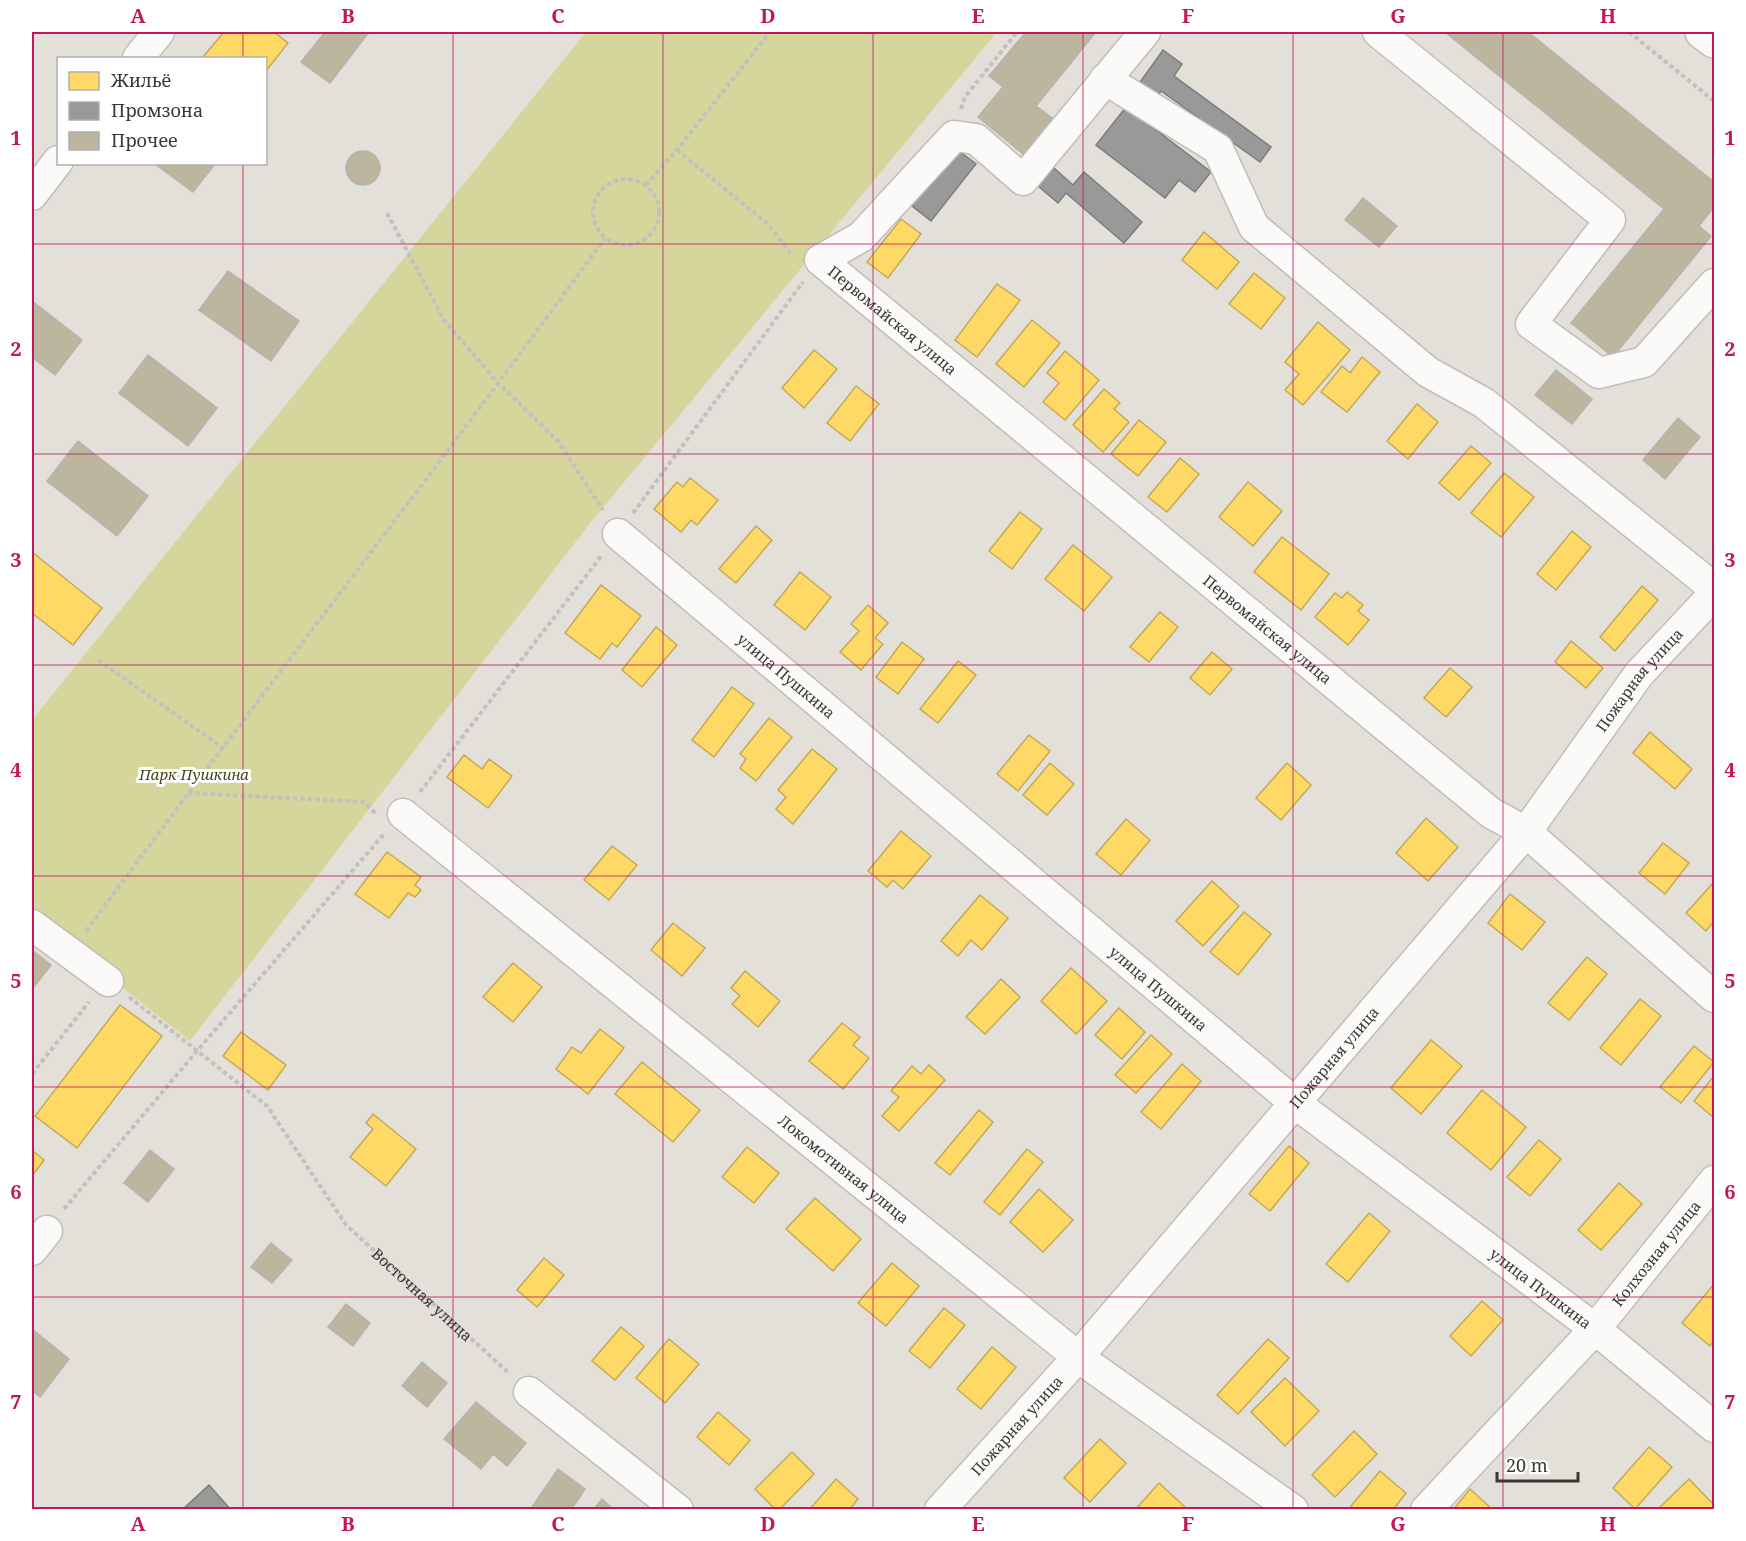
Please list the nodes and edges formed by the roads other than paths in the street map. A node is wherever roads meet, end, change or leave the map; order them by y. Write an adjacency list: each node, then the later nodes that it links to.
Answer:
1 (159, 32): 6 (street)
2 (1144, 32): 7 (street)
3 (1378, 32): 10 (street)
4 (1702, 32): 5 (main road)
5 (1714, 41)
6 (139, 57)
7 (1105, 79): 12 (street); 15 (street, Первомайская улица)
8 (57, 162): 9 (street)
9 (32, 195)
10 (1714, 284)
11 (618, 534): 19 (street, улица Пушкина)
12 (1714, 588)
13 (1714, 594): 15 (street, Пожарная улица)
14 (396, 820): 22 (street, Локомотивная улица)
15 (1526, 832): 18 (street, Первомайская улица); 19 (street, Пожарная улица)
16 (32, 925): 17 (street)
17 (108, 981)
18 (1714, 997)
19 (1295, 1103): 21 (street, улица Пушкина); 22 (street, Пожарная улица)
20 (1714, 1181): 21 (street, Колхозная улица)
21 (1595, 1329): 24 (street, улица Пушкина); 28 (street, Колхозная улица)
22 (1078, 1357): 26 (street, Пожарная улица); 27 (street, Локомотивная улица)
23 (530, 1392): 25 (street)
24 (1714, 1427)
25 (678, 1509)
26 (940, 1509)
27 (1293, 1509)
28 (1426, 1509)

